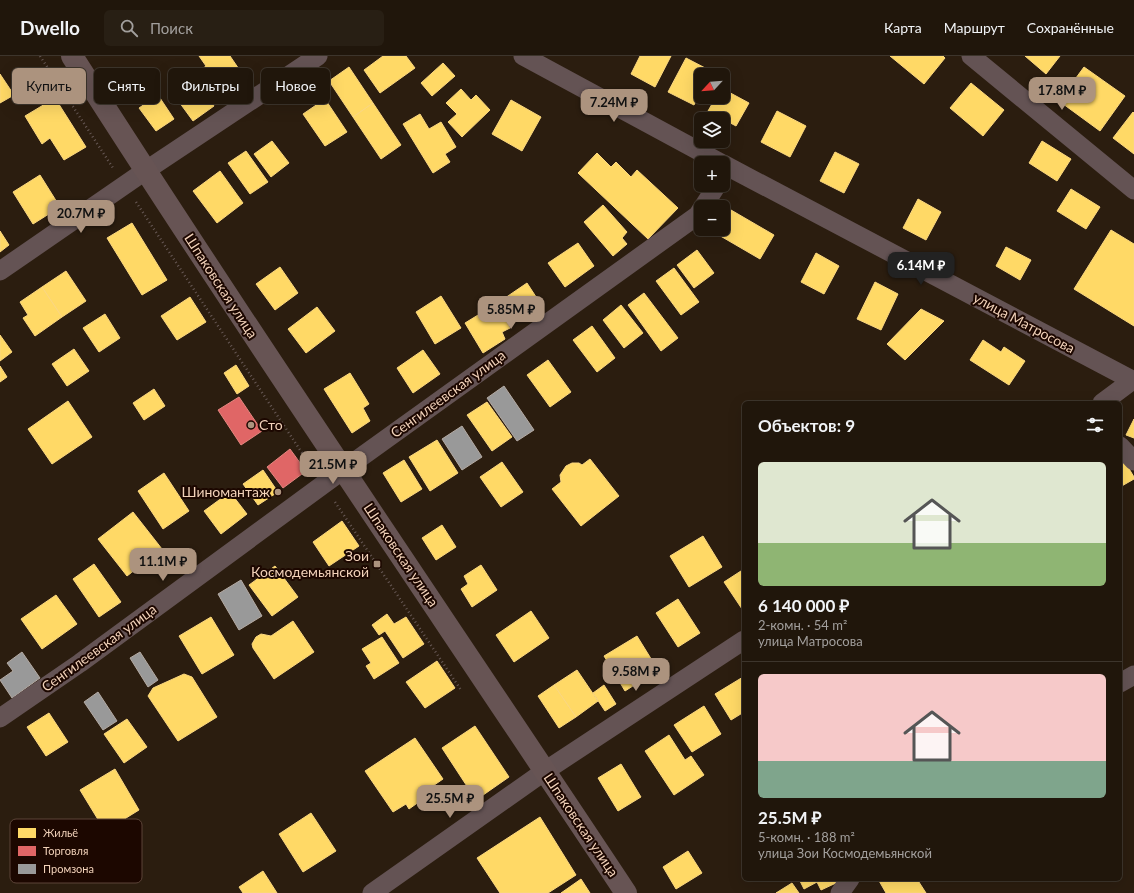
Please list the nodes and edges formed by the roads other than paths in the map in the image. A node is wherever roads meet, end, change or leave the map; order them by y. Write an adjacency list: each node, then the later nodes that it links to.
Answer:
1 (72, 56): 7 (main road, Шпаковская улица)
2 (318, 56): 7 (street)
3 (523, 56): 5 (street, улица Матросова)
4 (971, 56): 8 (street)
5 (704, 156)
6 (730, 170): 11 (street, улица Матросова)
7 (145, 171): 10 (street); 15 (main road, Шпаковская улица)
8 (1134, 190)
9 (694, 218): 15 (street, Сенгилеевская улица)
10 (0, 271)
11 (1133, 381): 12 (street)
12 (1105, 401)
13 (1122, 448): 14 (street)
14 (1134, 461)
15 (343, 470): 19 (street, Сенгилеевская улица); 20 (main road, Шпаковская улица)
16 (742, 641): 20 (street)
17 (1134, 675): 18 (street)
18 (1122, 682)
19 (0, 718)
20 (545, 771): 22 (street); 23 (main road, Шпаковская улица)
21 (849, 881): 24 (street)
22 (372, 893)
23 (626, 893)
24 (840, 893)

